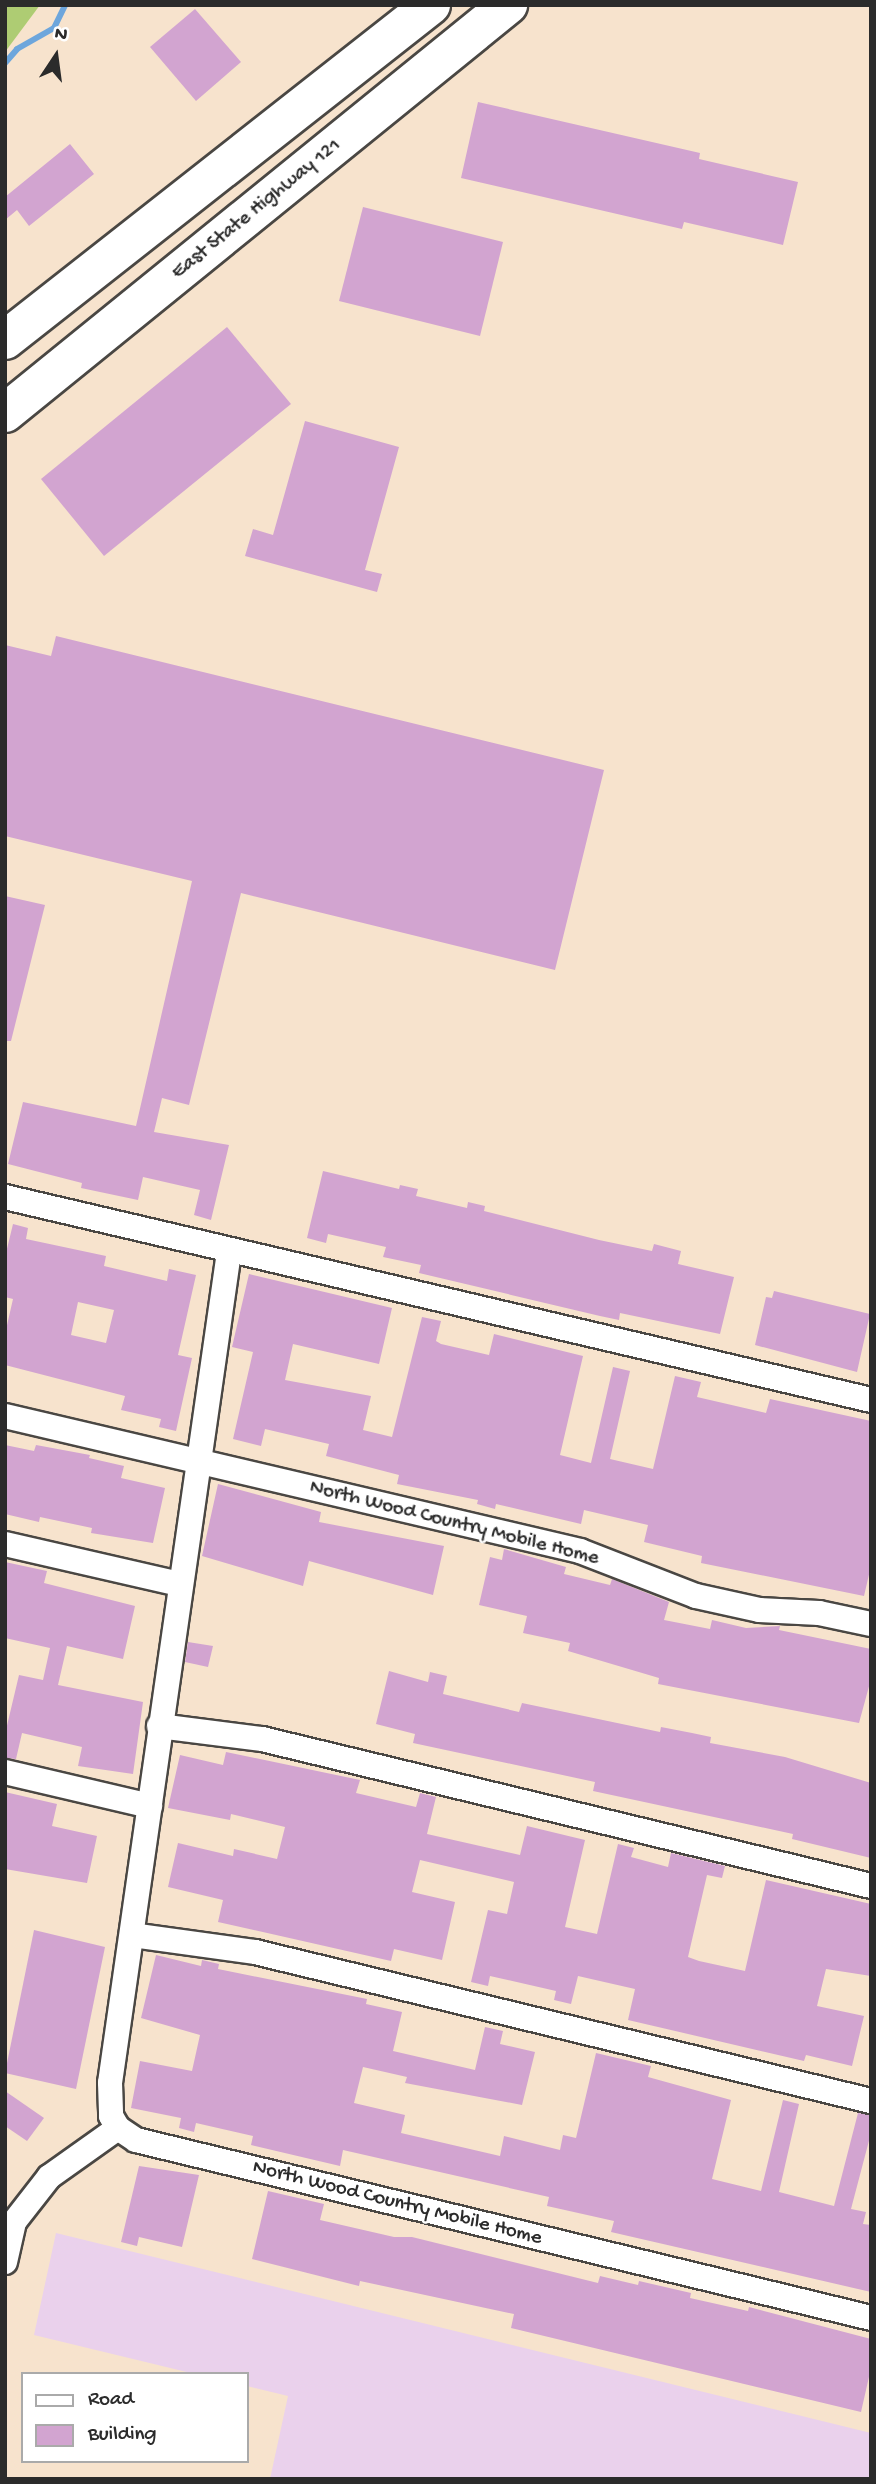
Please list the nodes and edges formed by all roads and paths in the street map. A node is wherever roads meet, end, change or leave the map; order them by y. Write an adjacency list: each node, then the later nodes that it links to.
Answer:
1 (431, 5): 3 (main road)
2 (508, 5): 4 (main road, East State Highway 121)
3 (5, 340)
4 (5, 413)
5 (5, 1197): 6 (street)
6 (229, 1252): 7 (street); 9 (street)
7 (871, 1400)
8 (5, 1416): 9 (street, North Wood Country Mobile Home)
9 (199, 1463): 11 (street); 12 (street, North Wood Country Mobile Home)
10 (5, 1544): 11 (street)
11 (180, 1584): 13 (street)
12 (871, 1624)
13 (159, 1726): 15 (street); 16 (street)
14 (5, 1772): 15 (street)
15 (150, 1806): 17 (street)
16 (871, 1886)
17 (132, 1935): 18 (street); 19 (street)
18 (871, 2102)
19 (118, 2128): 20 (street); 21 (street, North Wood Country Mobile Home)
20 (7, 2246)
21 (871, 2318)

